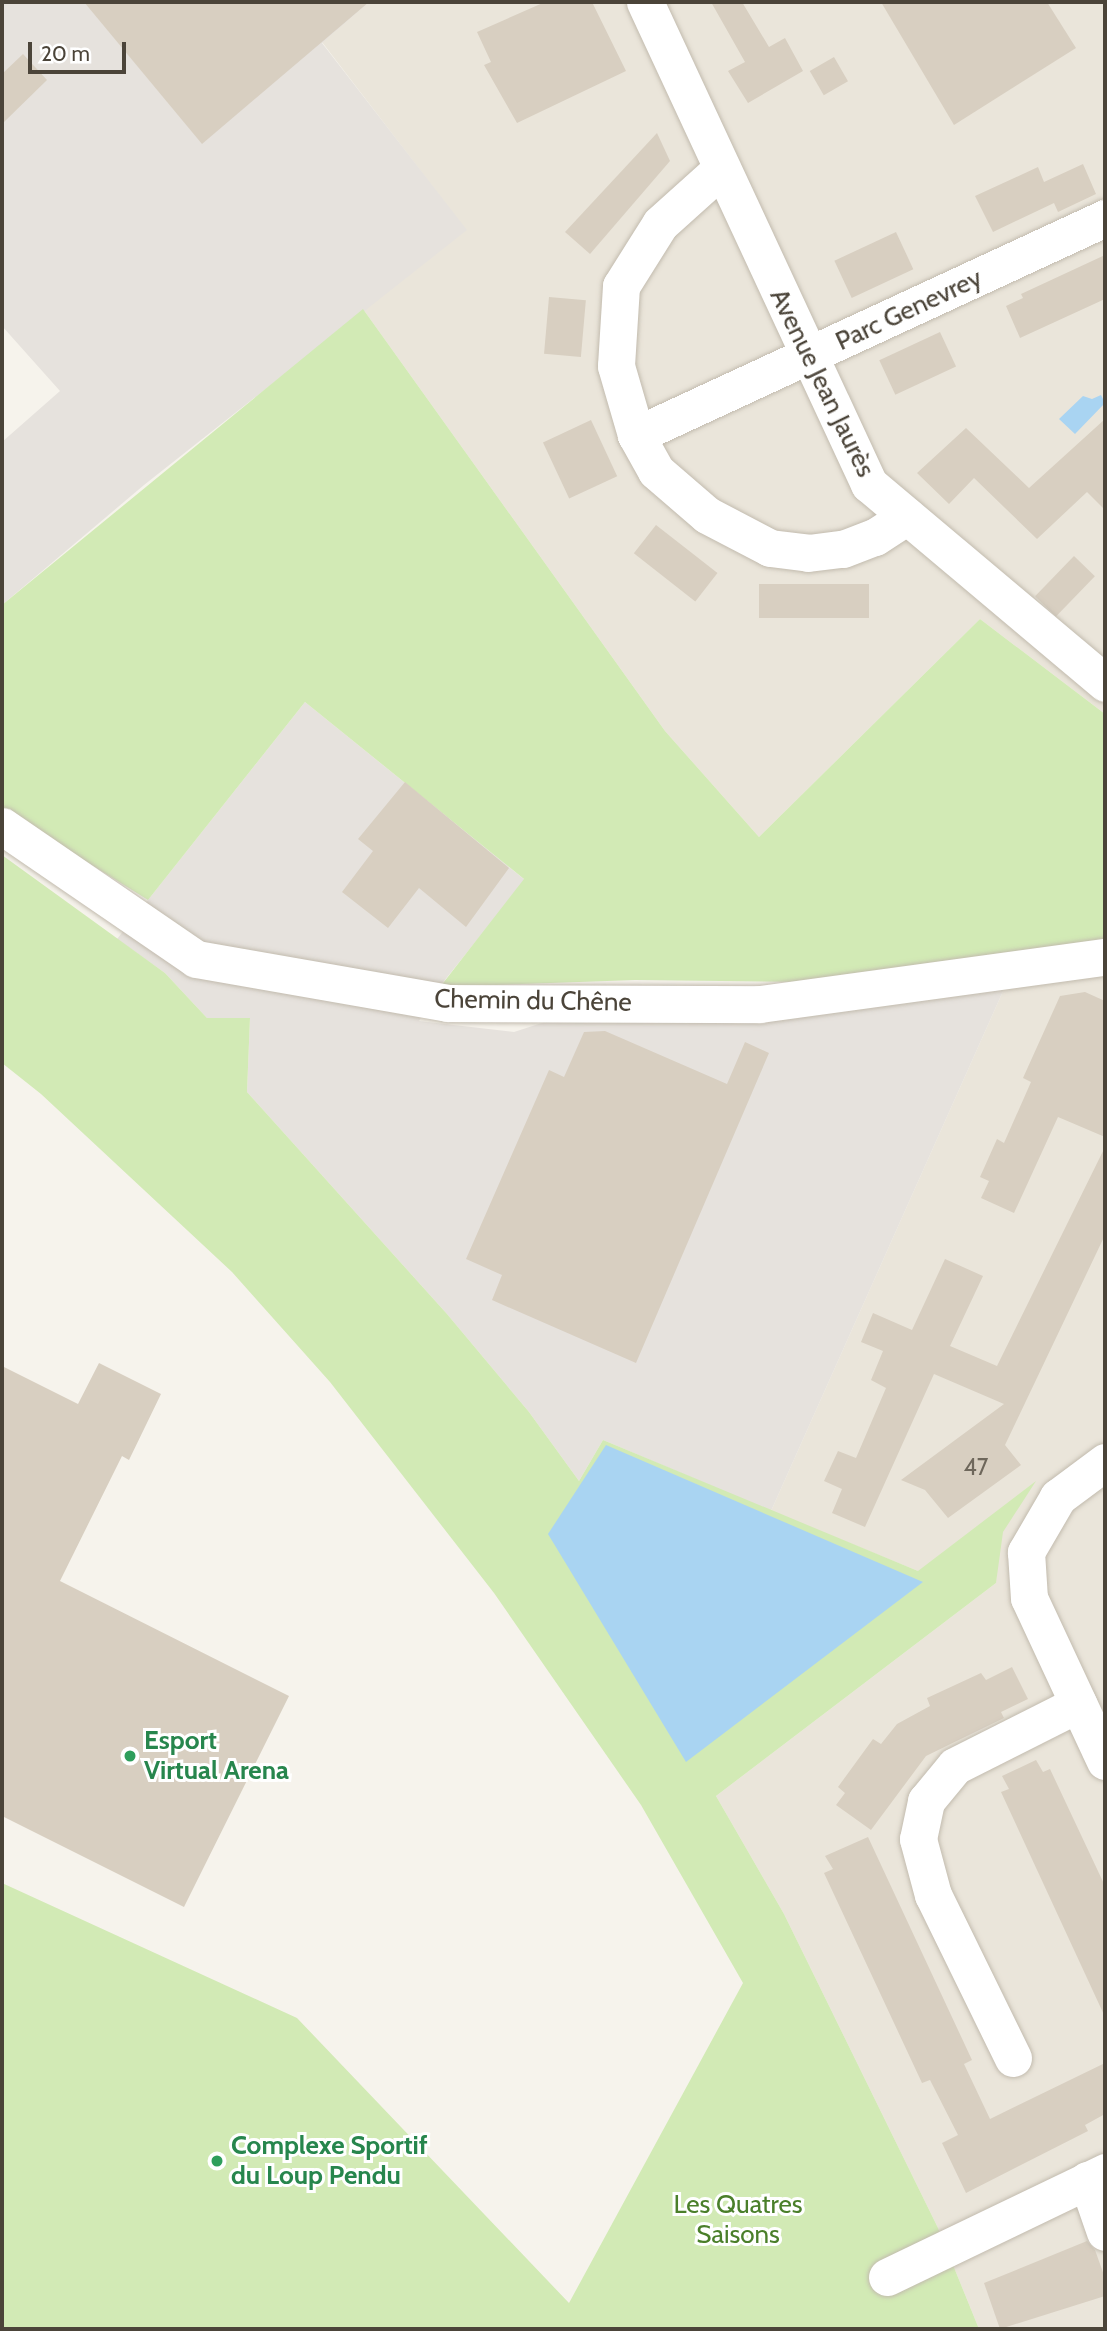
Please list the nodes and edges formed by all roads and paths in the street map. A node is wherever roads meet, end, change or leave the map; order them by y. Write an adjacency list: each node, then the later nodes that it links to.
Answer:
1 (645, 2): 2 (street, Avenue Jean Jaurès)
2 (721, 169): 4 (street, Avenue Jean Jaurès); 5 (street)
3 (1105, 218): 4 (street, Parc Genevrey)
4 (809, 357): 5 (street, Parc Genevrey); 6 (street, Avenue Jean Jaurès)
5 (636, 435): 6 (street)
6 (907, 516): 7 (street, Avenue Jean Jaurès)
7 (1105, 682)
8 (2, 826): 9 (street, Chemin du Chêne)
9 (1105, 957)
10 (1105, 1462): 11 (street)
11 (1078, 1704): 12 (street); 13 (street)
12 (1105, 1761)
13 (1013, 2058)
14 (1096, 2176): 15 (street); 16 (street)
15 (1105, 2232)
16 (887, 2277)

